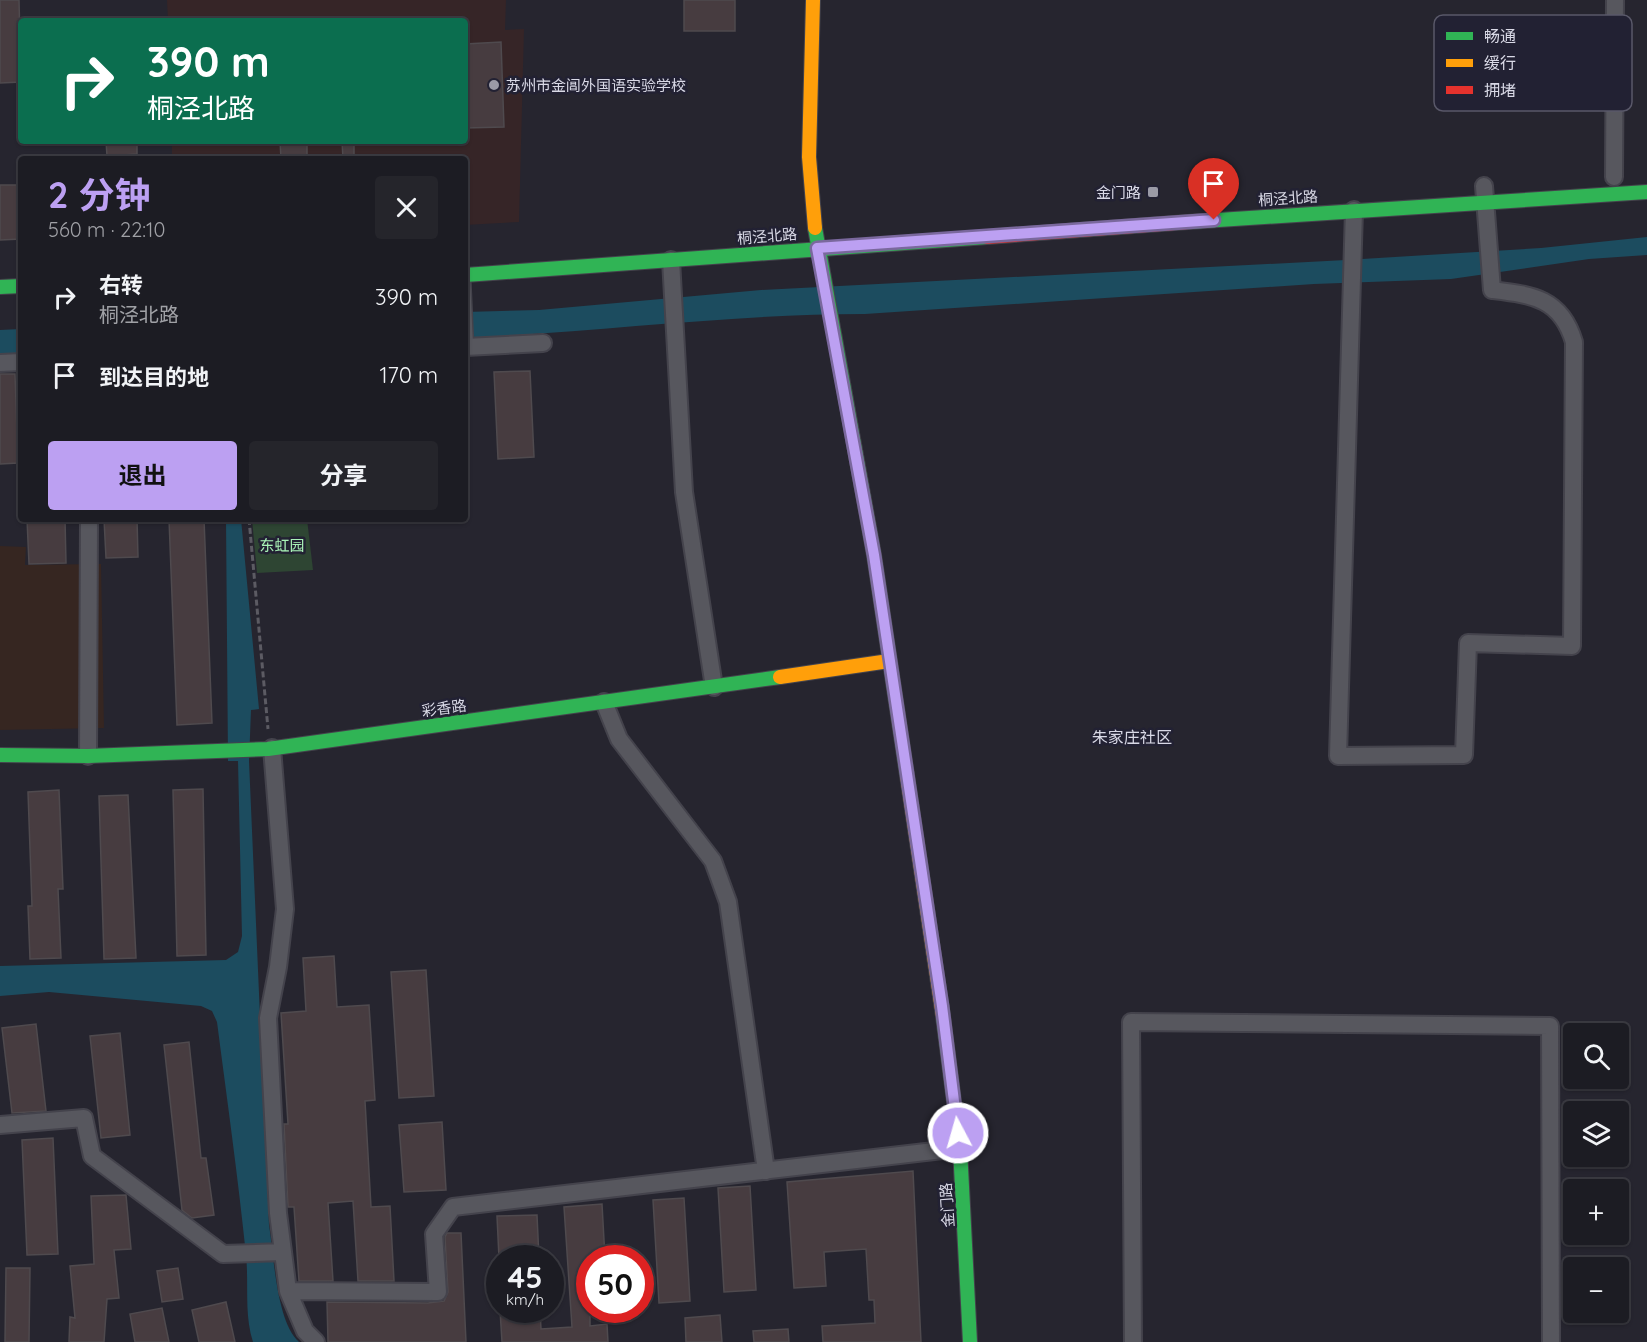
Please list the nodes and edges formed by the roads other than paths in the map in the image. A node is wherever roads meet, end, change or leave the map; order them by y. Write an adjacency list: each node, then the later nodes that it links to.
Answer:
1 (813, 0): 13 (main road)
2 (1615, 0): 3 (street)
3 (1615, 15)
4 (826, 34): 6 (main road)
5 (1614, 111): 8 (street)
6 (824, 146)
7 (824, 167): 13 (main road)
8 (1614, 177)
9 (1484, 186): 11 (street)
10 (1647, 192): 11 (main road, 桐泾北路)
11 (1485, 203): 12 (main road, 桐泾北路); 12 (street)
12 (1354, 210): 14 (main road, 桐泾北路)
13 (815, 231): 14 (main road)
14 (817, 248): 15 (main road, 桐泾北路); 24 (main road, 金门路)
15 (671, 260): 16 (main road, 桐泾北路); 25 (street)
16 (468, 275)
17 (18, 286): 18 (main road)
18 (0, 287)
19 (543, 343): 20 (street)
20 (468, 344)
21 (18, 362): 22 (street)
22 (0, 363)
23 (89, 522): 29 (street)
24 (890, 661): 25 (main road, 彩香路); 31 (main road, 金门路)
25 (714, 687): 26 (main road, 彩香路)
26 (603, 702): 27 (main road, 彩香路); 32 (street)
27 (270, 748): 29 (main road, 彩香路); 33 (street)
28 (0, 755): 29 (main road, 彩香路)
29 (88, 756)
30 (0, 1125): 33 (street)
31 (960, 1148): 32 (street); 36 (main road, 金门路)
32 (766, 1171): 34 (street)
33 (279, 1252): 34 (street)
34 (288, 1291): 35 (street)
35 (316, 1342)
36 (970, 1342)
37 (1133, 1342): 38 (street)
38 (1551, 1342)

